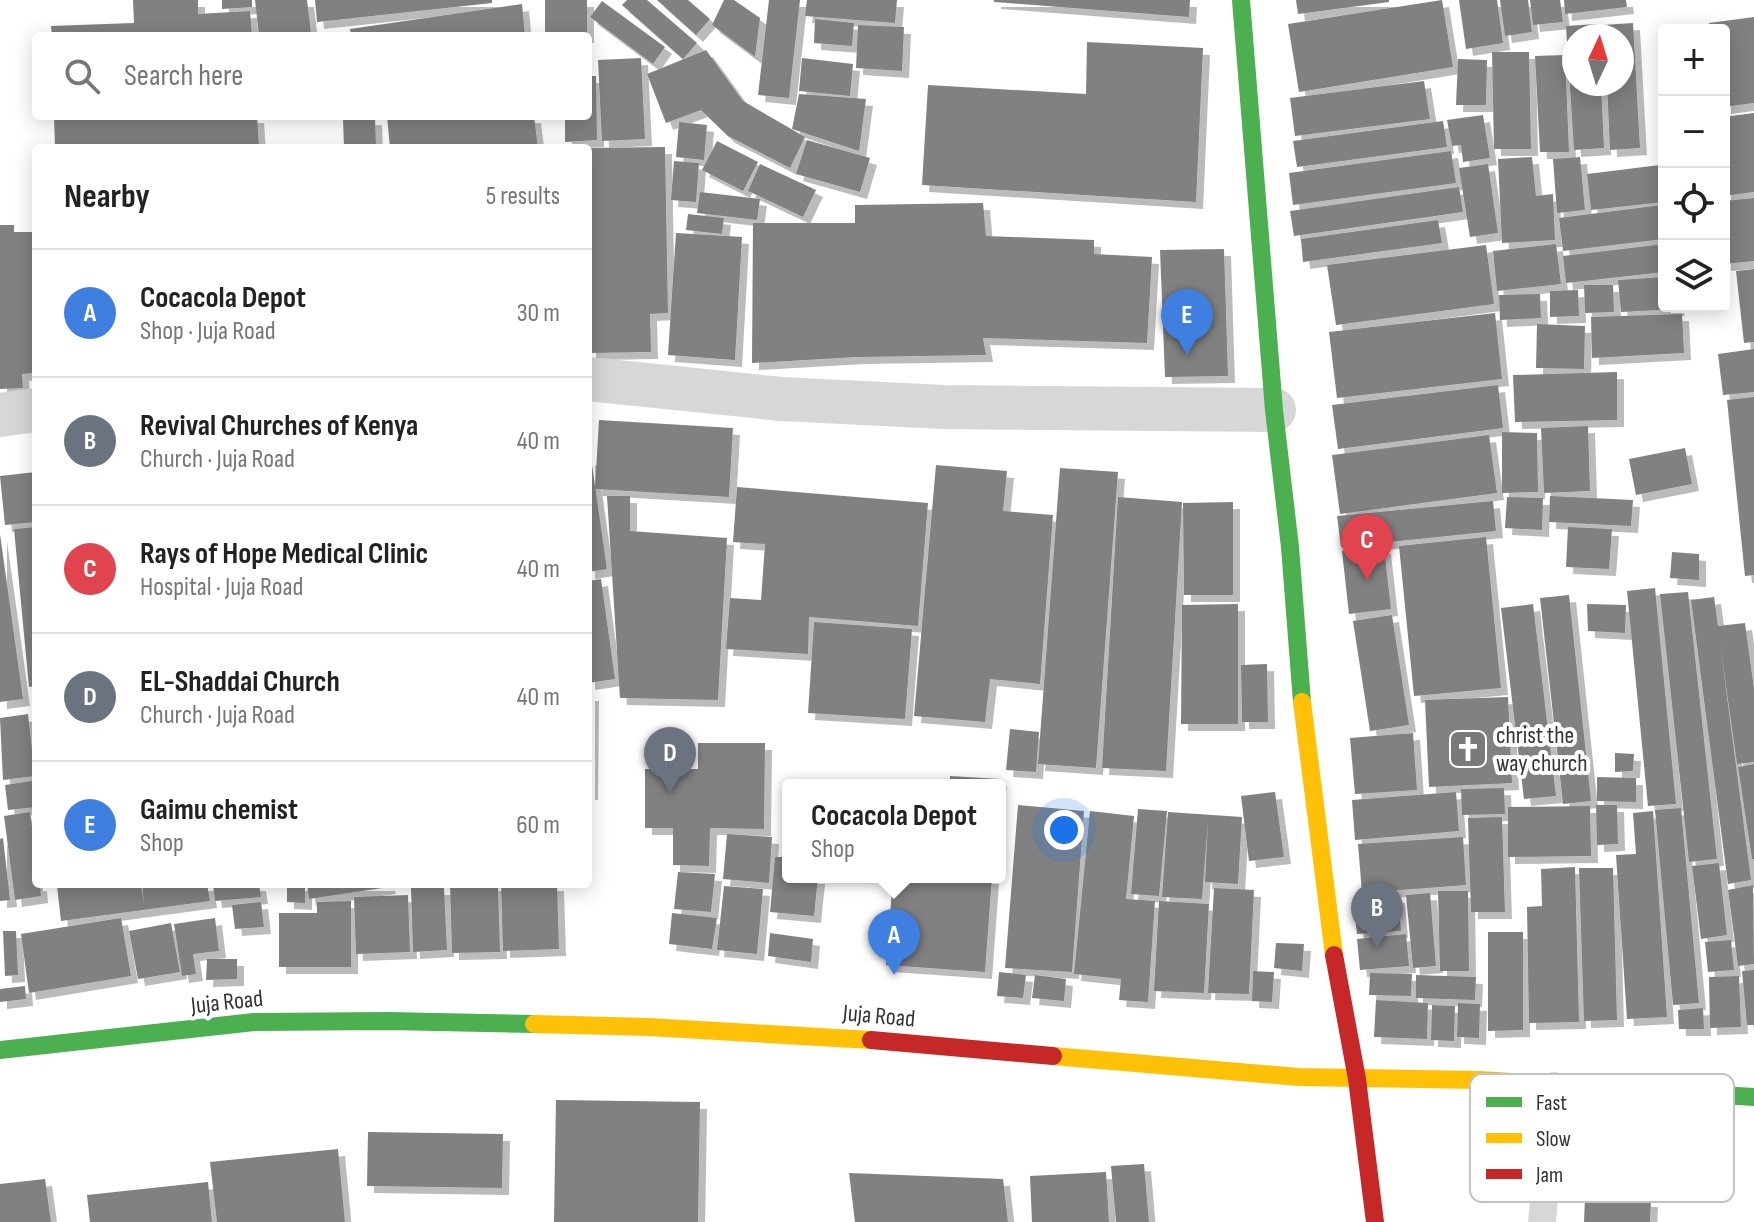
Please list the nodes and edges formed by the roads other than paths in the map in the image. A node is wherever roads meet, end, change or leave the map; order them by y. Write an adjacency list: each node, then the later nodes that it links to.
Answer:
1 (1241, 0): 3 (main road)
2 (592, 379): 3 (street)
3 (1274, 410): 7 (main road)
4 (32, 411): 5 (street)
5 (0, 415)
6 (0, 1050): 7 (main road, Juja Road)
7 (1357, 1079): 8 (main road, Juja Road); 12 (main road)
8 (1470, 1080)
9 (1734, 1096): 10 (main road, Juja Road)
10 (1754, 1097)
11 (1544, 1202): 13 (lane)
12 (1375, 1222)
13 (1542, 1222)

